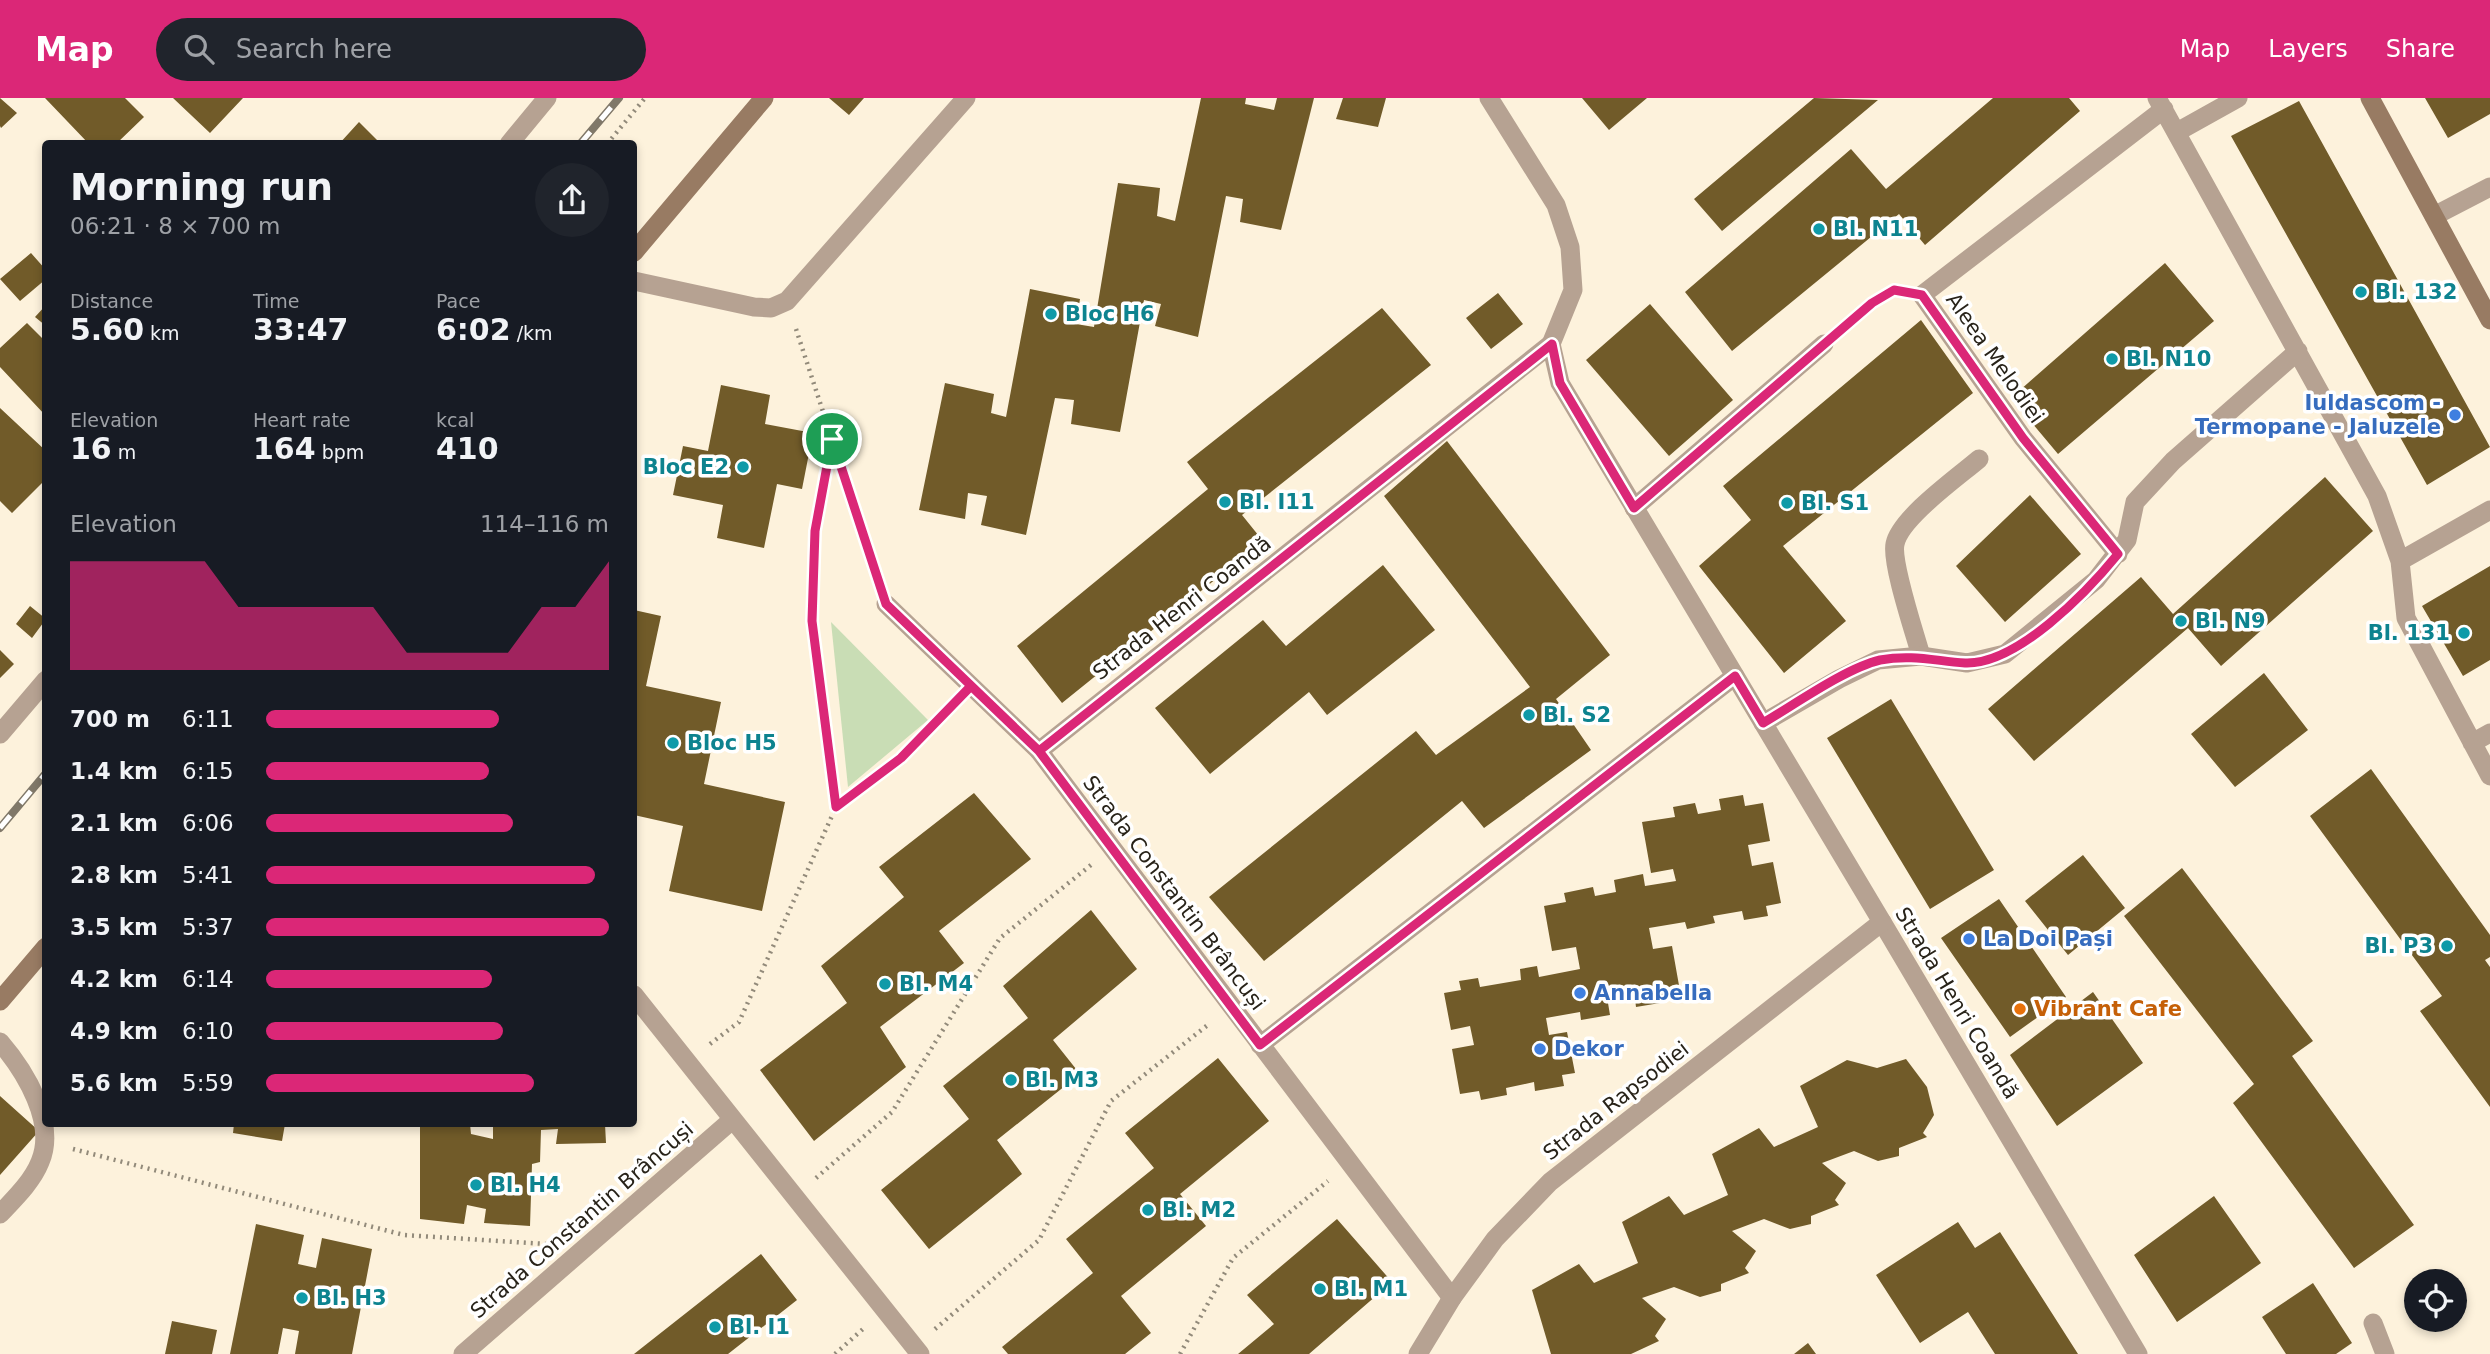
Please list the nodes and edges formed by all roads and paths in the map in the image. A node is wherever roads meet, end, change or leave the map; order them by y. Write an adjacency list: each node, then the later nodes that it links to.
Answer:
1 (547, 98): 10 (street)
2 (645, 98): 11 (path)
3 (764, 98): 14 (main road)
4 (966, 98): 17 (street)
5 (1489, 98): 19 (street)
6 (2238, 98): 9 (street)
7 (2370, 98): 13 (main road)
8 (2160, 104): 9 (street, Aleea Melodiei); 16 (street, Aleea Melodiei)
9 (2177, 132): 21 (street, Aleea Melodiei)
10 (512, 140)
11 (610, 140)
12 (2490, 187): 13 (street)
13 (2434, 216): 18 (main road)
14 (637, 248)
15 (637, 282): 17 (street)
16 (1922, 295): 20 (path); 26 (street, Aleea Melodiei)
17 (787, 301): 22 (path)
18 (2490, 320)
19 (1552, 344): 24 (street, Strada Henri Coandă); 37 (street, Strada Henri Coandă)
20 (1824, 344): 24 (street)
21 (2298, 351): 26 (street); 27 (street, Aleea Melodiei)
22 (832, 439): 28 (path); 39 (path)
23 (1979, 459): 29 (street)
24 (1634, 508): 30 (street, Strada Henri Coandă)
25 (2490, 510): 27 (street)
26 (2118, 554): 29 (street)
27 (2400, 561): 36 (street, Aleea Melodiei)
28 (886, 604): 32 (street, Strada Constantin Brâncuși)
29 (1922, 656): 33 (street)
30 (1735, 676): 33 (street, Strada Henri Coandă); 47 (street)
31 (42, 685): 35 (street)
32 (971, 686): 37 (street, Strada Constantin Brâncuși); 39 (path)
33 (1763, 723): 41 (street, Strada Henri Coandă)
34 (2490, 733): 36 (street)
35 (0, 734)
36 (2472, 743): 38 (street, Aleea Melodiei)
37 (1039, 751): 40 (street, Strada Constantin Brâncuși)
38 (2490, 776)
39 (836, 807): 48 (path)
40 (1111, 850): 45 (street, Strada Constantin Brâncuși); 54 (path)
41 (1882, 922): 57 (street, Strada Rapsodiei); 65 (street, Strada Henri Coandă)
42 (42, 952): 44 (main road)
43 (637, 999): 48 (street)
44 (0, 1001)
45 (1231, 1006): 47 (street, Strada Constantin Brâncuși); 60 (path)
46 (0, 1042): 50 (street)
47 (1260, 1045): 53 (street, Strada Constantin Brâncuși)
48 (687, 1062): 49 (street)
49 (732, 1120): 54 (street); 56 (street, Strada Constantin Brâncuși)
50 (42, 1126)
51 (42, 1127): 52 (street)
52 (45, 1141): 55 (street); 56 (path)
53 (1350, 1163): 57 (street, Strada Constantin Brâncuși); 63 (path)
54 (794, 1197): 58 (street)
55 (0, 1214)
56 (586, 1247): 61 (street, Strada Constantin Brâncuși)
57 (1451, 1298): 64 (street, Strada Rapsodiei)
58 (885, 1310): 60 (street); 62 (path)
59 (2373, 1323): 66 (street)
60 (917, 1350)
61 (463, 1354)
62 (835, 1354)
63 (1180, 1354)
64 (1418, 1354)
65 (2138, 1354)
66 (2385, 1354)

